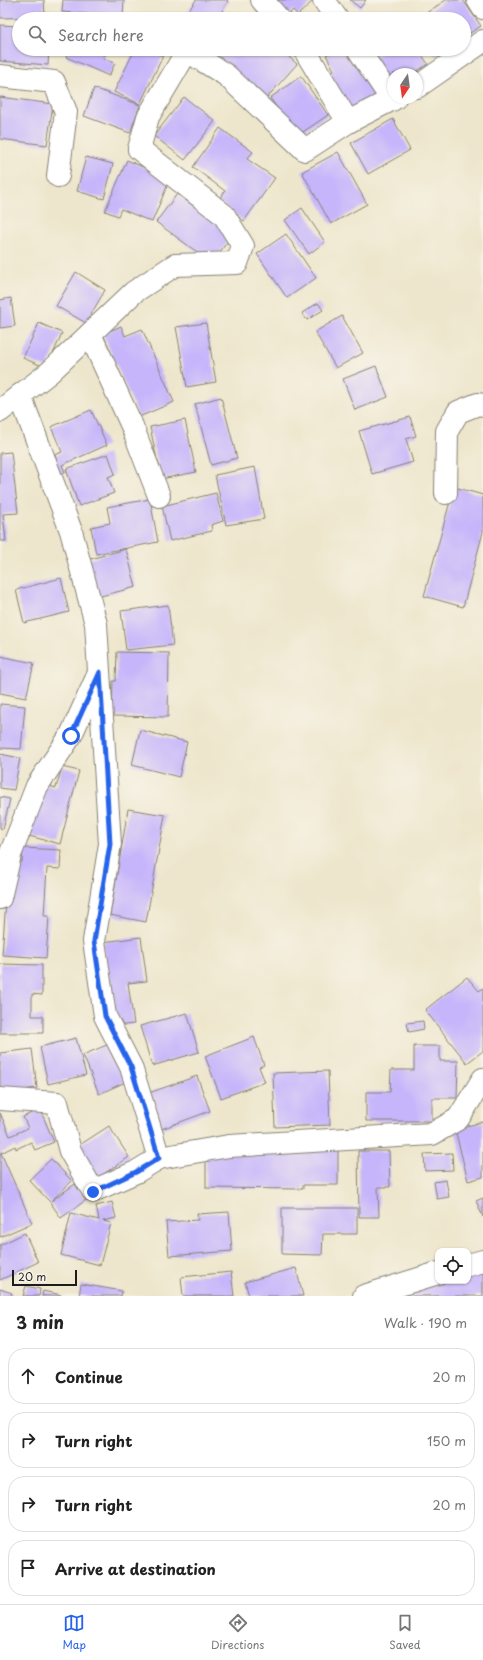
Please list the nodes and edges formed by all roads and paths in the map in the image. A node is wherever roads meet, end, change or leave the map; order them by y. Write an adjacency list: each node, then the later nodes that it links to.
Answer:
1 (262, 0): 5 (street)
2 (324, 0): 6 (street)
3 (478, 0): 4 (street)
4 (483, 8)
5 (273, 12)
6 (332, 12)
7 (483, 41): 8 (street)
8 (471, 49)
9 (184, 56): 20 (street)
10 (195, 56): 18 (street)
11 (308, 56): 18 (street)
12 (363, 56): 16 (street)
13 (461, 56): 15 (street)
14 (0, 76): 19 (street)
15 (423, 82)
16 (387, 89)
17 (387, 102): 18 (street)
18 (348, 122)
19 (58, 176)
20 (90, 334): 21 (street); 25 (street)
21 (20, 395): 23 (street); 26 (street)
22 (483, 405): 24 (street)
23 (0, 411)
24 (446, 493)
25 (159, 496)
26 (100, 672): 27 (street); 30 (street)
27 (0, 898)
28 (483, 1079): 30 (street)
29 (0, 1099): 30 (street)
30 (159, 1158)
31 (483, 1261): 32 (street)
32 (471, 1264)
33 (435, 1274): 34 (street)
34 (364, 1296)

